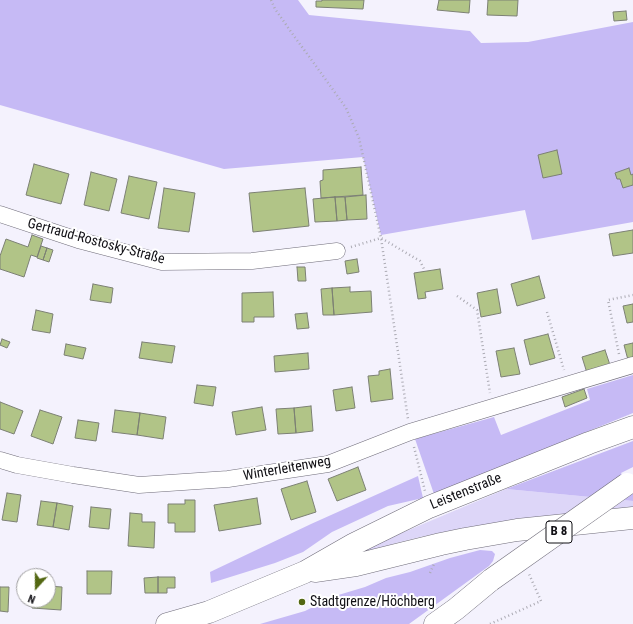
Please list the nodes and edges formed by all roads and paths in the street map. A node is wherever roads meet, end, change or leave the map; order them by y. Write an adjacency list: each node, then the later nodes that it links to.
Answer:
1 (270, 0): 3 (path)
2 (0, 214): 4 (street, Gertraud-Rostosky-Straße)
3 (381, 238): 4 (path); 5 (path); 13 (path)
4 (337, 251)
5 (425, 271)
6 (633, 295): 9 (path)
7 (456, 296): 11 (path)
8 (547, 312): 10 (path)
9 (627, 366): 10 (street, Winterleitenweg)
10 (568, 384): 11 (street, Winterleitenweg)
11 (492, 407): 13 (street, Winterleitenweg)
12 (633, 427): 16 (main road, Leistenstraße)
13 (410, 432): 14 (street, Winterleitenweg); 16 (path)
14 (0, 460)
15 (630, 482): 21 (main road, B 8, bridge)
16 (429, 507): 18 (main road, Leistenstraße)
17 (633, 518): 18 (main road, Leistenstraße)
18 (305, 572): 20 (main road, Leistenstraße)
19 (537, 590): 22 (path)
20 (166, 624)
21 (435, 624)
22 (490, 624)

